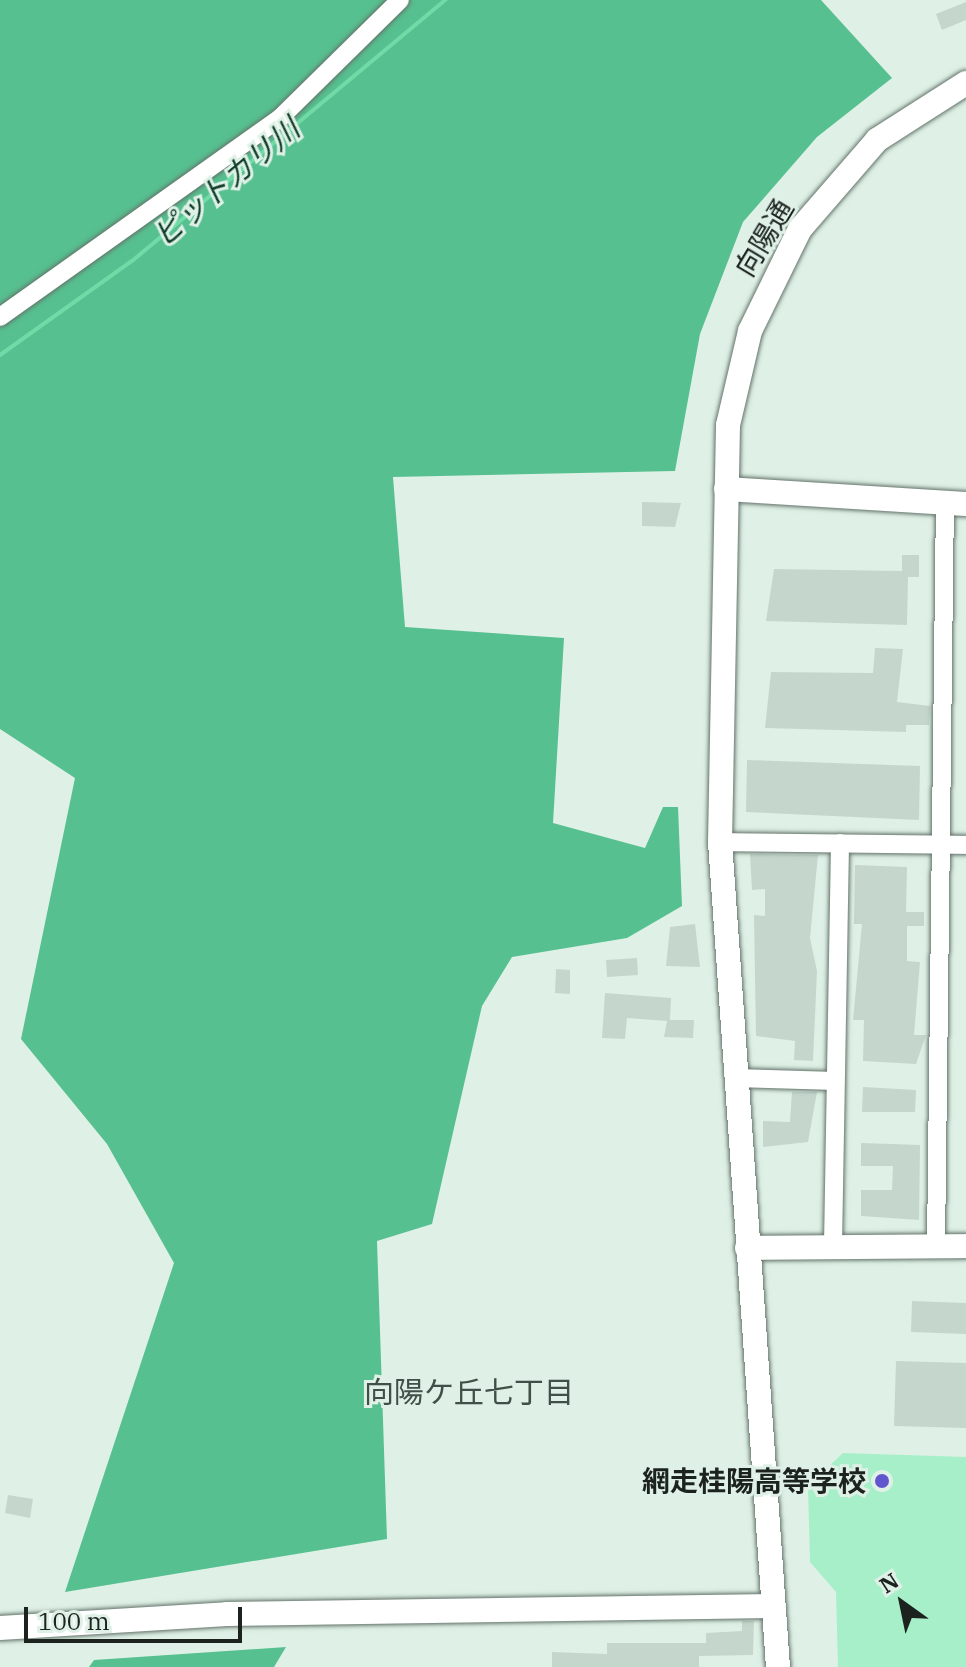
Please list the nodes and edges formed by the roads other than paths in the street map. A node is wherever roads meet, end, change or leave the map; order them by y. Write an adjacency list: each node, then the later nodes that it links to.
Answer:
1 (400, 0): 3 (street)
2 (966, 83): 4 (street, 向陽通)
3 (0, 317)
4 (726, 489): 5 (street); 6 (street, 向陽通)
5 (956, 504): 8 (street)
6 (720, 842): 7 (street); 10 (street, 向陽通)
7 (840, 843): 8 (street); 11 (street)
8 (941, 845): 9 (street); 13 (street)
9 (966, 845)
10 (736, 1078): 11 (street); 15 (street, 向陽通)
11 (835, 1081): 12 (street)
12 (833, 1245): 13 (street); 15 (street)
13 (936, 1246): 14 (street)
14 (966, 1246)
15 (747, 1248): 16 (street, 向陽通)
16 (773, 1606): 17 (street); 18 (street, 向陽通)
17 (0, 1628)
18 (778, 1667)

